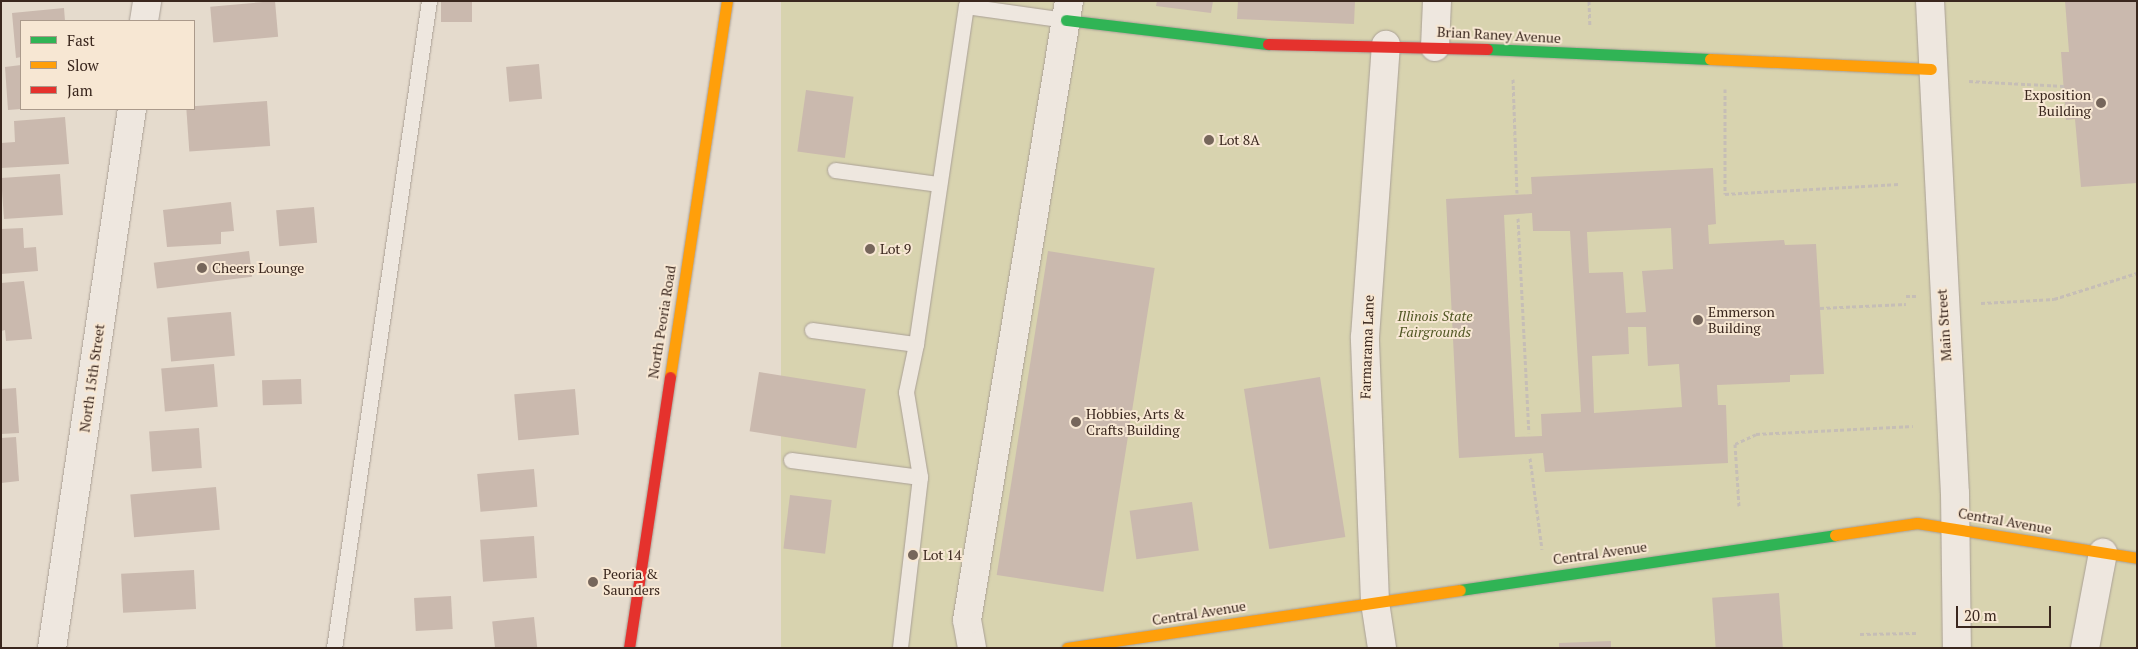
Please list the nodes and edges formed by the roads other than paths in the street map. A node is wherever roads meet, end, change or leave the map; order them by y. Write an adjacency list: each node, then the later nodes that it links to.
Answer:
1 (147, 1): 8 (street)
2 (429, 1): 24 (lane)
3 (727, 1): 25 (street, North Peoria Road)
4 (1437, 1): 10 (street)
5 (1930, 1): 11 (street, Main Street)
6 (966, 4): 7 (lane); 14 (lane)
7 (1068, 11): 9 (street, Brian Raney Avenue); 27 (street)
8 (144, 20)
9 (1386, 45): 10 (street, Brian Raney Avenue); 22 (street, Farmarama Lane)
10 (1435, 47): 11 (street, Brian Raney Avenue)
11 (1931, 69): 19 (street, Main Street)
12 (132, 110): 23 (street, North 15th Street)
13 (835, 170): 14 (lane)
14 (939, 184): 16 (lane)
15 (812, 330): 16 (lane)
16 (916, 344): 18 (lane)
17 (791, 460): 18 (lane)
18 (920, 477): 26 (lane)
19 (1956, 527): 20 (street, Central Avenue); 22 (street, Central Avenue); 30 (street, Main Street)
20 (2103, 553): 21 (street, Central Avenue); 31 (street)
21 (2137, 558)
22 (1375, 602): 28 (street, Central Avenue); 29 (street, Farmarama Lane)
23 (52, 648)
24 (334, 648)
25 (630, 648)
26 (900, 648)
27 (972, 648)
28 (1067, 648)
29 (1382, 648)
30 (1957, 648)
31 (2085, 648)

